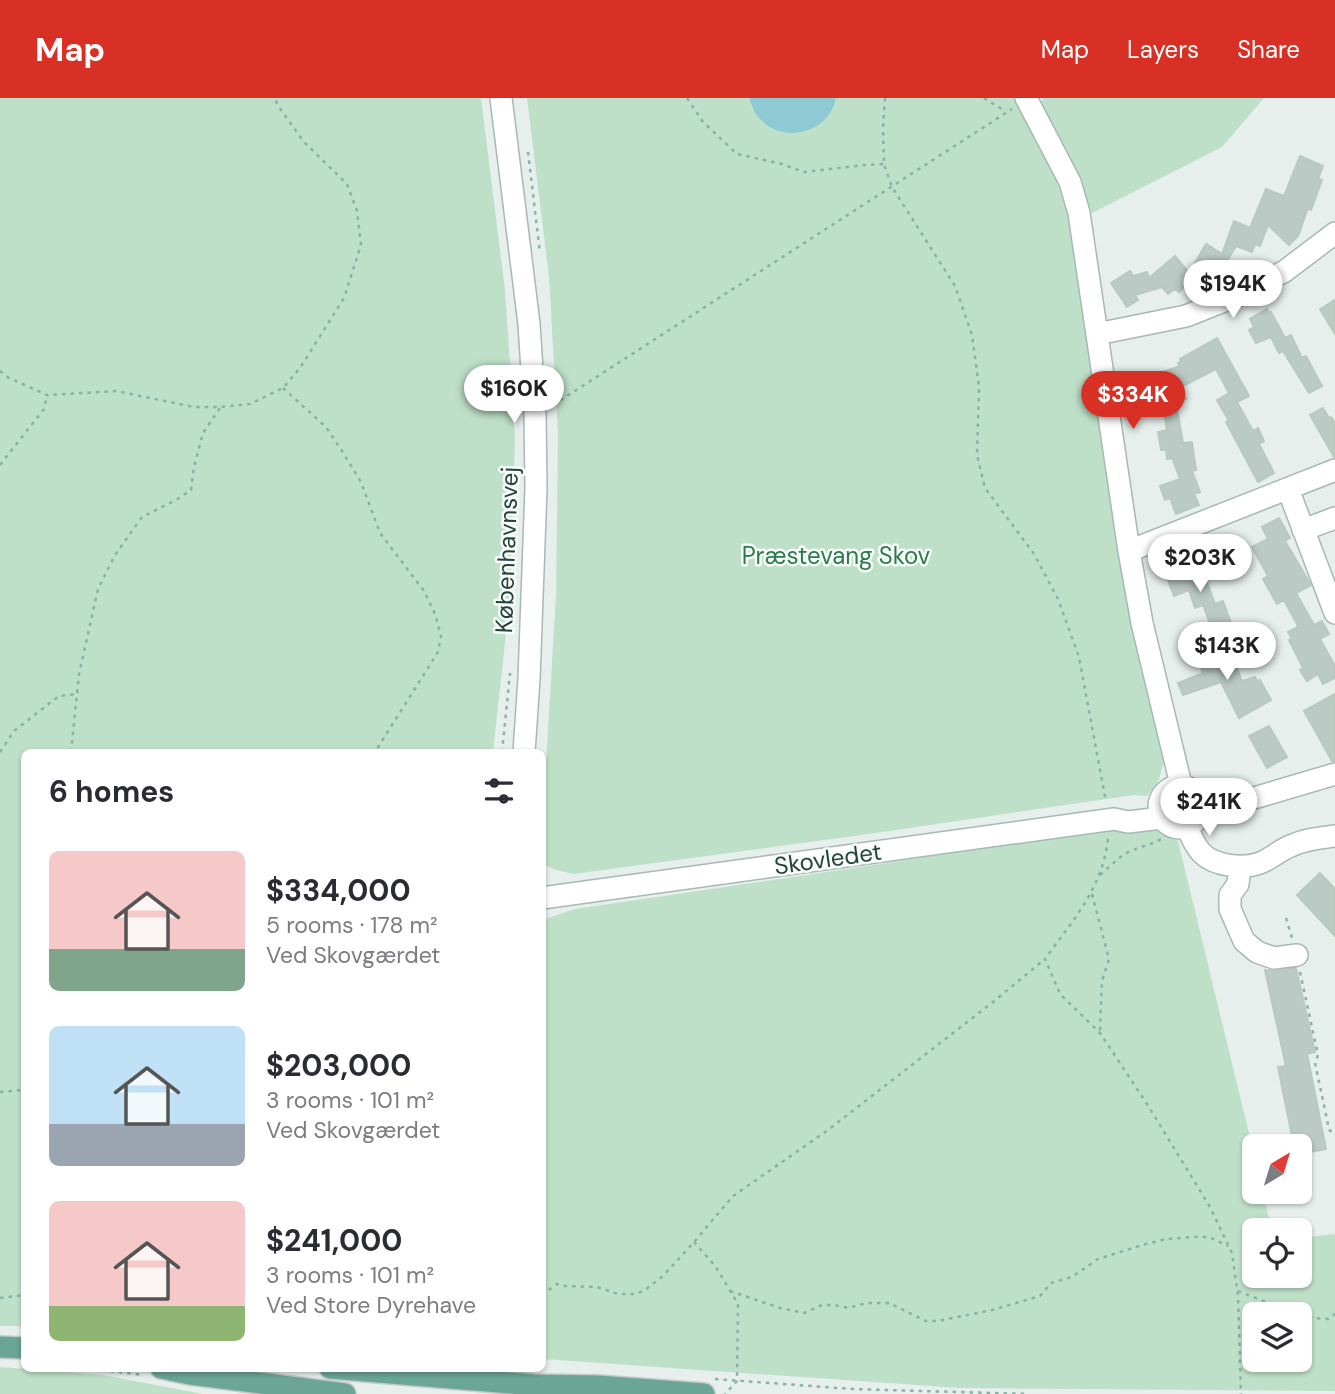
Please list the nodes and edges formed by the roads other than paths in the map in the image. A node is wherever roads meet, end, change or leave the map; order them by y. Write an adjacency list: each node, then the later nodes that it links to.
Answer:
1 (500, 98): 11 (street, Københavnsvej)
2 (1030, 99): 4 (street)
3 (1335, 233): 4 (street)
4 (1097, 334): 9 (street)
5 (1335, 470): 6 (street)
6 (1288, 489): 8 (street); 9 (street)
7 (1335, 518): 8 (street)
8 (1303, 530): 10 (street)
9 (1129, 551): 13 (street)
10 (1335, 613)
11 (524, 749)
12 (1335, 774): 13 (street, Skovledet)
13 (1180, 810): 15 (street); 16 (street, Skovledet)
14 (1335, 836): 15 (street)
15 (1240, 867): 17 (street)
16 (546, 897)
17 (1297, 955)
18 (0, 1347): 19 (main road)
19 (21, 1348)
20 (180, 1372): 25 (main road)
21 (368, 1372): 22 (main road)
22 (445, 1380): 23 (main road)
23 (477, 1381): 24 (main road)
24 (709, 1387)
25 (345, 1394)

